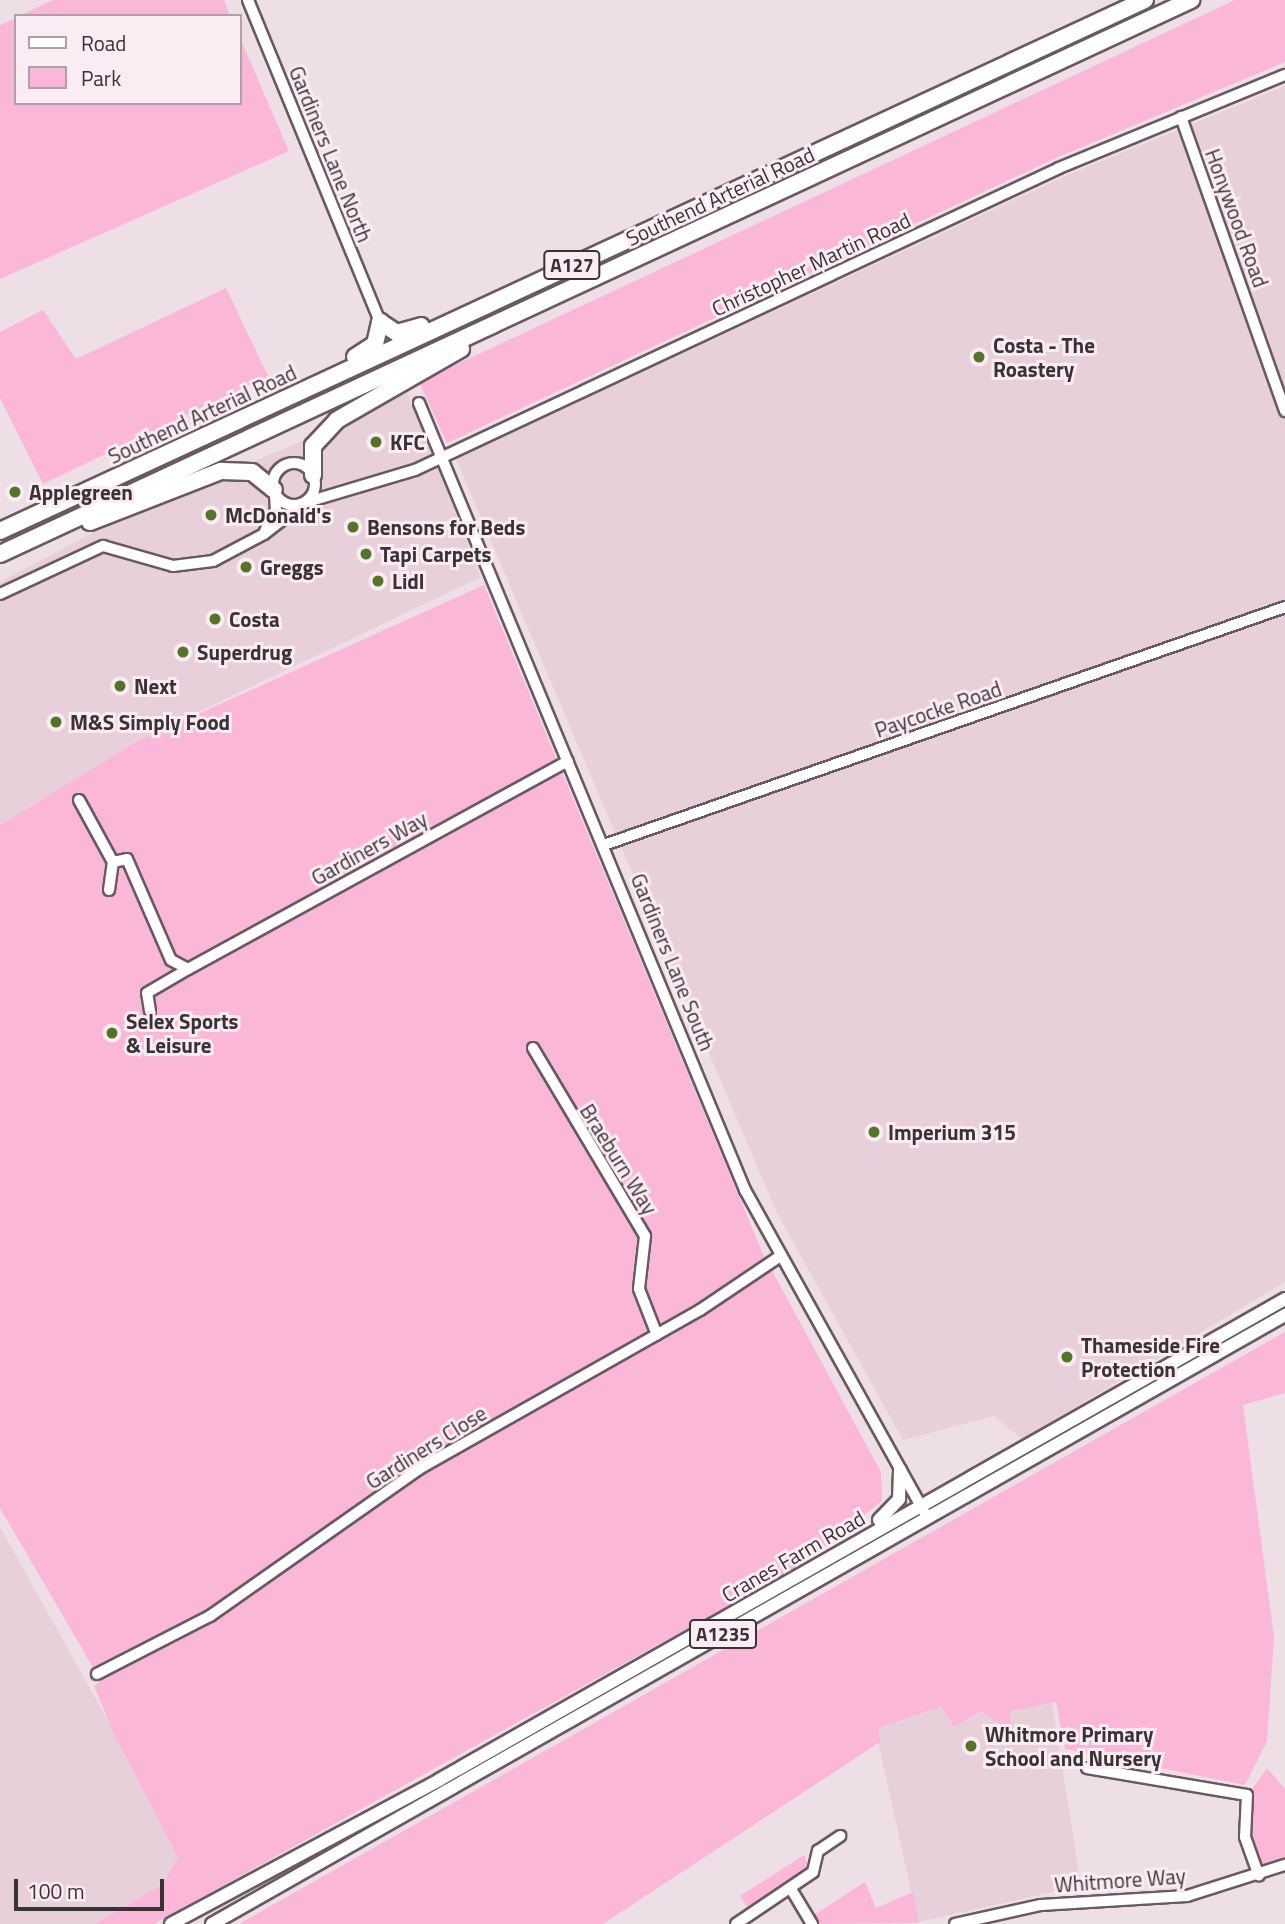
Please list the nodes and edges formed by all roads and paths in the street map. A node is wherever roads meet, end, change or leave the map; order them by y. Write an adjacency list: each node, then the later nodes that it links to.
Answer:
1 (248, 0): 12 (street, Gardiners Lane North)
2 (1136, 0): 7 (highway, A127)
3 (1145, 0): 7 (highway, Southend Arterial Road / A127)
4 (1191, 0): 6 (highway, Southend Arterial Road / A127)
5 (1202, 0): 6 (highway, A127)
6 (1136, 26): 11 (highway, Southend Arterial Road / A127)
7 (1065, 37): 10 (highway, Southend Arterial Road / A127)
8 (1285, 75): 9 (street, Christopher Martin Road)
9 (1181, 117): 14 (street, Honywood Road); 16 (street, Christopher Martin Road)
10 (667, 221): 12 (highway, A127); 15 (highway, Southend Arterial Road / A127)
11 (675, 239): 17 (highway, A127); 23 (highway, Southend Arterial Road / A127)
12 (380, 322): 15 (highway, A127)
13 (419, 403): 16 (street, Gardiners Lane South)
14 (1285, 411)
15 (196, 440): 21 (highway, Southend Arterial Road / A127)
16 (442, 458): 19 (street, Christopher Martin Road); 27 (street, Gardiners Lane South)
17 (313, 475): 18 (street); 19 (street); 20 (street)
18 (274, 490): 20 (street); 22 (street); 24 (highway)
19 (355, 492): 20 (street, Christopher Martin Road)
20 (303, 503): 22 (street)
21 (0, 531)
22 (253, 542): 25 (street)
23 (0, 554)
24 (0, 559)
25 (0, 594)
26 (1285, 607): 29 (street, Paycocke Road)
27 (568, 761): 29 (street, Gardiners Lane South); 32 (street, Gardiners Way)
28 (79, 800): 30 (street)
29 (604, 845): 35 (street, Gardiners Lane South)
30 (113, 862): 31 (street); 32 (street)
31 (109, 890)
32 (188, 969): 33 (street, Gardiners Way)
33 (150, 1011)
34 (533, 1048): 38 (street, Braeburn Way)
35 (779, 1257): 38 (street, Gardiners Close); 39 (street, Gardiners Lane South)
36 (1285, 1299): 40 (main road, Cranes Farm Road / A1235)
37 (1285, 1315): 40 (main road, Cranes Farm Road / A1235)
38 (657, 1335): 44 (street, Gardiners Close)
39 (900, 1470): 41 (street, Gardiners Lane South); 43 (main road, A1235)
40 (988, 1474): 41 (main road, Cranes Farm Road / A1235); 42 (main road, Cranes Farm Road / A1235)
41 (920, 1505): 42 (street, Gardiners Lane South); 43 (main road, Cranes Farm Road / A1235)
42 (928, 1517): 51 (main road, Cranes Farm Road / A1235)
43 (823, 1562): 50 (main road, Cranes Farm Road / A1235)
44 (97, 1674)
45 (1087, 1768): 48 (street)
46 (840, 1836): 49 (street)
47 (1285, 1866): 48 (street, Whitmore Way)
48 (1259, 1876): 54 (street, Whitmore Way)
49 (790, 1889): 52 (street); 53 (street)
50 (171, 1924)
51 (212, 1924)
52 (736, 1924)
53 (812, 1924)
54 (955, 1924)

